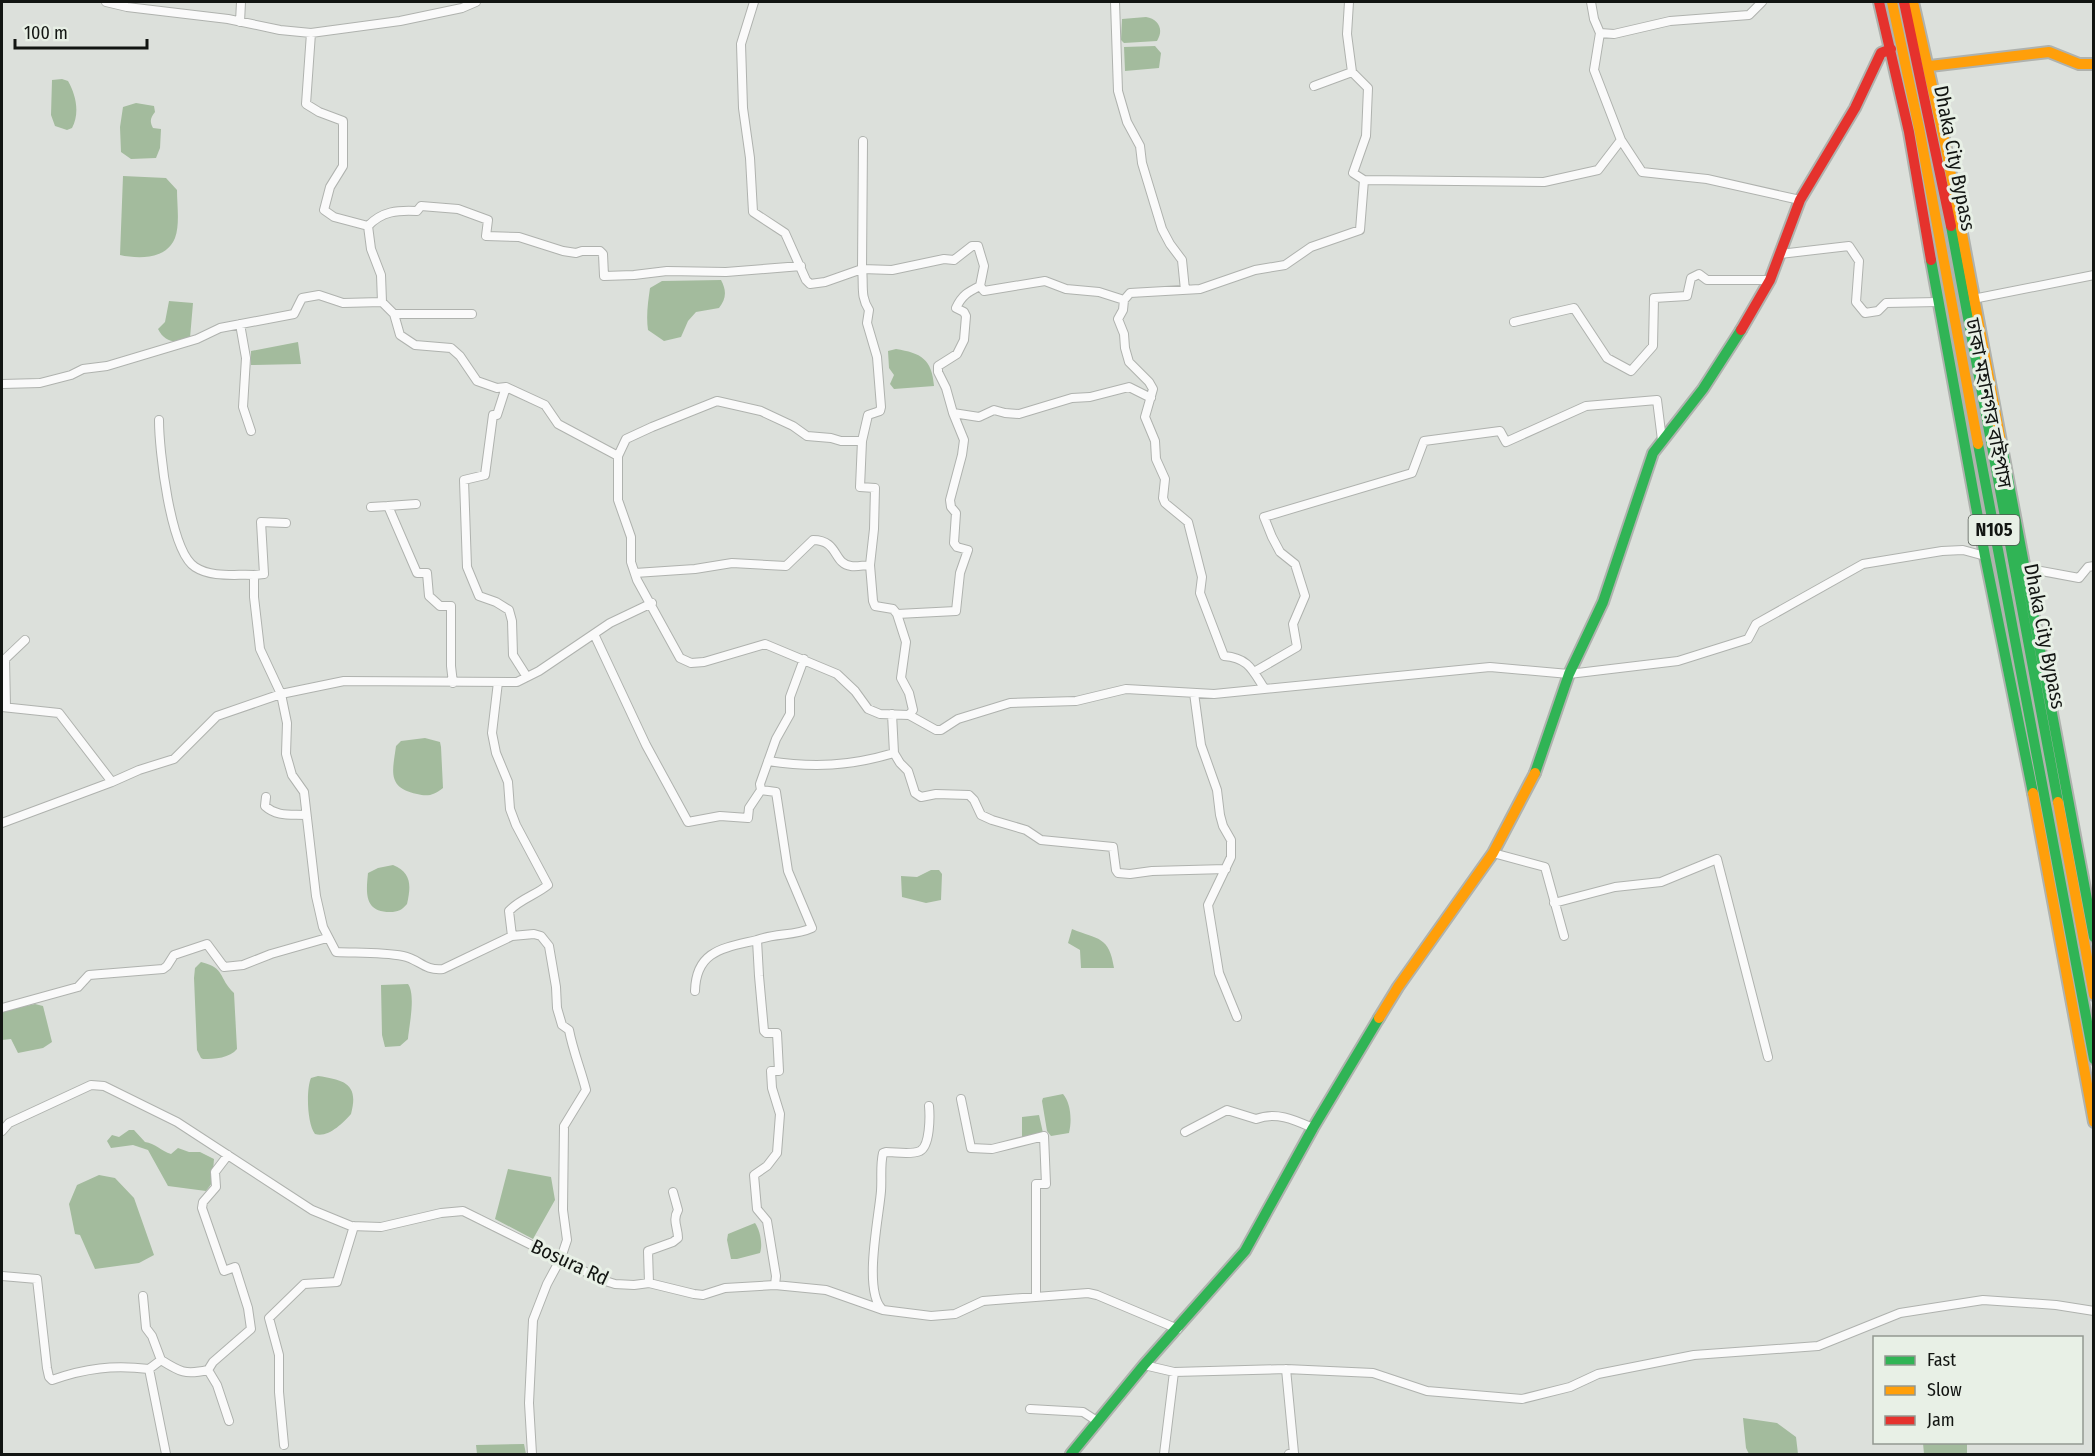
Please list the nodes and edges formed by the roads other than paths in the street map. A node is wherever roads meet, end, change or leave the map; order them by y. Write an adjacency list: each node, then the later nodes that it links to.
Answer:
1 (106, 2): 14 (street)
2 (241, 2): 14 (street)
3 (476, 2): 13 (street)
4 (754, 2): 28 (street)
5 (1115, 2): 33 (street)
6 (1349, 2): 20 (street)
7 (1591, 2): 16 (street)
8 (1762, 2): 16 (street)
9 (1879, 2): 17 (main road)
10 (1892, 2): 98 (main road, ঢাকা মহানগর বাইপাস / N105)
11 (1904, 2): 94 (main road, Dhaka City Bypass / N105)
12 (1913, 2): 19 (main road)
13 (453, 6): 15 (street)
14 (240, 22): 15 (street)
15 (311, 33): 26 (street)
16 (1600, 33): 22 (street)
17 (1891, 49): 25 (main road); 37 (main road)
18 (2094, 64): 19 (main road)
19 (1930, 66): 34 (main road)
20 (1352, 72): 21 (street); 24 (street)
21 (1314, 86)
22 (1621, 140): 24 (street); 25 (street)
23 (863, 141): 29 (street)
24 (1364, 180): 33 (street)
25 (1800, 200): 27 (main road)
26 (368, 226): 28 (street); 36 (street)
27 (1780, 254): 31 (main road); 37 (street)
28 (801, 266): 29 (street)
29 (862, 269): 32 (street); 49 (street)
30 (2094, 275): 34 (street)
31 (1770, 280): 40 (street); 48 (main road)
32 (980, 286): 35 (street); 45 (street)
33 (1185, 290): 35 (street)
34 (1973, 299): 58 (main road)
35 (1124, 300): 44 (street)
36 (382, 302): 38 (street); 41 (street)
37 (1938, 302): 55 (main road)
38 (394, 314): 39 (street); 43 (street)
39 (472, 314)
40 (1514, 322)
41 (240, 324): 42 (street); 47 (street)
42 (2, 384)
43 (506, 387): 50 (street); 68 (street)
44 (1151, 398): 45 (street); 66 (street)
45 (954, 413): 62 (street)
46 (159, 420): 60 (street)
47 (251, 431)
48 (1662, 440): 66 (street); 67 (main road)
49 (862, 441): 50 (street); 56 (street)
50 (618, 456): 59 (street)
51 (416, 504): 52 (street)
52 (388, 506): 53 (street); 70 (street)
53 (371, 507)
54 (286, 523): 60 (street)
55 (1985, 556): 67 (street); 101 (main road)
56 (870, 565): 59 (street); 62 (street)
57 (2094, 566): 58 (street)
58 (2025, 568): 87 (main road)
59 (634, 573): 61 (street)
60 (254, 575): 73 (street)
61 (652, 603): 63 (street); 65 (street)
62 (897, 614): 76 (street)
63 (594, 634): 68 (street); 80 (street)
64 (26, 640): 74 (street)
65 (804, 659): 75 (street); 78 (street)
66 (1254, 672): 71 (street)
67 (1569, 674): 71 (street); 84 (main road)
68 (527, 677): 69 (street)
69 (498, 682): 70 (street); 88 (street)
70 (453, 683): 73 (street)
71 (1264, 688): 72 (street)
72 (1194, 693): 76 (street); 85 (street)
73 (281, 694): 79 (street); 82 (street)
74 (4, 707): 79 (street)
75 (892, 714): 76 (street); 77 (street)
76 (909, 715)
77 (894, 753): 78 (street); 85 (street)
78 (768, 761): 80 (street)
79 (112, 782): 83 (street)
80 (761, 790): 92 (street)
81 (266, 797): 82 (street)
82 (306, 815): 91 (street)
83 (2, 823)
84 (1493, 853): 86 (street); 102 (main road)
85 (1226, 869): 96 (street)
86 (1554, 903): 89 (street); 97 (street)
87 (2092, 917): 90 (main road)
88 (512, 936): 91 (street); 108 (street)
89 (1564, 936)
90 (2094, 937)
91 (327, 938): 95 (street)
92 (758, 940): 93 (street); 111 (street)
93 (695, 991)
94 (2094, 995)
95 (2, 1008)
96 (1236, 1017)
97 (1768, 1057)
98 (2094, 1059)
99 (961, 1099): 113 (street)
100 (929, 1106): 114 (street)
101 (2094, 1122)
102 (1313, 1128): 104 (street); 116 (main road)
103 (2, 1131): 105 (street, Bosura Rd)
104 (1185, 1132)
105 (228, 1155): 107 (street, Bosura Rd); 121 (street)
106 (673, 1192): 110 (street)
107 (354, 1226): 108 (street, Bosura Rd); 126 (street)
108 (561, 1258): 110 (street, Bosura Rd); 128 (street)
109 (2, 1276): 119 (street)
110 (649, 1282): 111 (street, Bosura Rd)
111 (775, 1286): 114 (street, Bosura Rd)
112 (143, 1296): 117 (street)
113 (1036, 1297): 114 (street, Bosura Rd); 116 (street, Bosura Rd)
114 (883, 1310)
115 (2094, 1311): 120 (street)
116 (1178, 1329): 118 (main road)
117 (161, 1360): 119 (street); 121 (street)
118 (1144, 1365): 122 (street); 125 (main road)
119 (149, 1369): 127 (street)
120 (1286, 1369): 122 (street); 131 (street)
121 (208, 1370): 124 (street)
122 (1174, 1372): 130 (street)
123 (1030, 1409): 125 (street)
124 (229, 1421)
125 (1097, 1421): 129 (main road)
126 (284, 1445)
127 (166, 1455)
128 (532, 1455)
129 (1071, 1455)
130 (1164, 1455)
131 (1289, 1455)

